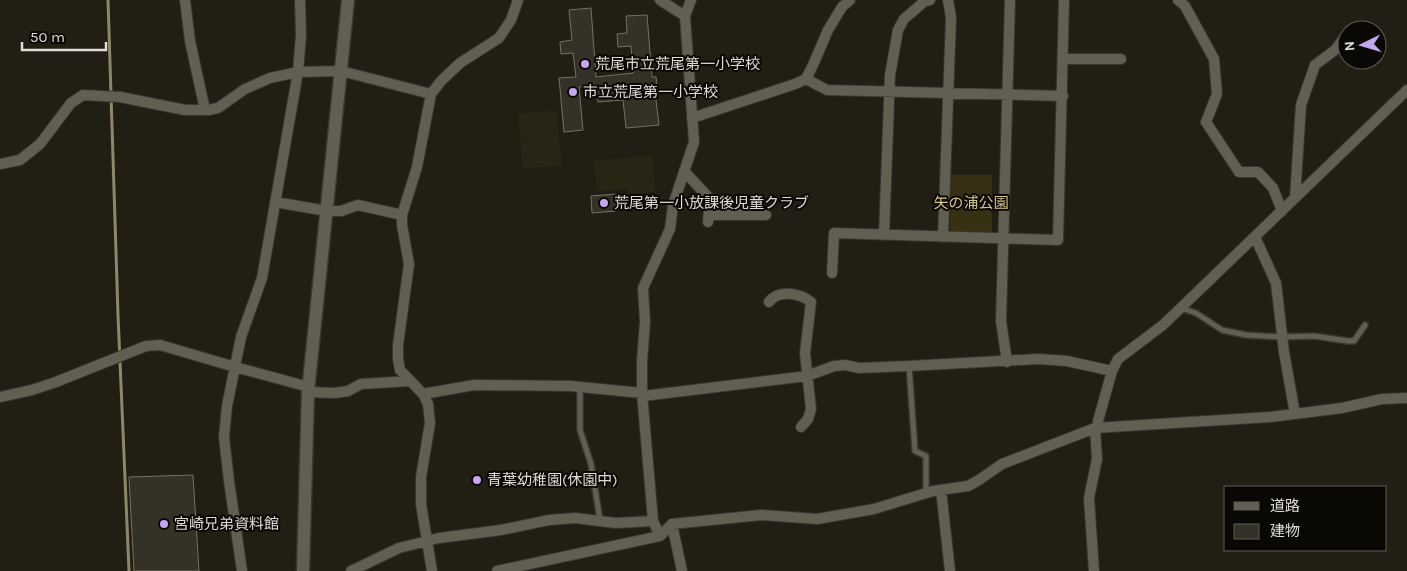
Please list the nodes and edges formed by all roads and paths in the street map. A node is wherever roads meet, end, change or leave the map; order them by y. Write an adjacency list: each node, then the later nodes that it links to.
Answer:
1 (185, 0): 26 (street)
2 (300, 0): 18 (street)
3 (348, 0): 17 (street)
4 (518, 0): 23 (street)
5 (660, 0): 13 (street)
6 (691, 0): 13 (street)
7 (850, 0): 19 (street)
8 (930, 0): 21 (street)
9 (948, 0): 22 (street)
10 (1010, 0): 24 (street)
11 (1064, 0): 15 (street)
12 (1178, 0): 33 (street)
13 (685, 16): 27 (street)
14 (1337, 47): 30 (street)
15 (1064, 59): 16 (street); 25 (street)
16 (1121, 59)
17 (341, 71): 18 (street); 23 (street); 32 (street)
18 (298, 72): 26 (street); 31 (street)
19 (806, 78): 21 (street); 27 (street)
20 (1407, 90): 30 (street)
21 (889, 91): 22 (street); 36 (street)
22 (948, 93): 24 (street); 37 (street)
23 (431, 94): 34 (street)
24 (1007, 96): 25 (street); 39 (street)
25 (1063, 96): 39 (street)
26 (205, 110): 28 (street)
27 (692, 118): 29 (street)
28 (0, 164)
29 (684, 171): 35 (street); 54 (street)
30 (1295, 198): 33 (street)
31 (275, 202): 32 (street); 47 (street)
32 (327, 211): 34 (street); 52 (street)
33 (1282, 211): 38 (street)
34 (402, 215): 50 (street)
35 (766, 215)
36 (884, 235): 37 (street); 40 (street)
37 (943, 237): 39 (street)
38 (1255, 237): 42 (street); 44 (street)
39 (1003, 238): 45 (street)
40 (832, 273)
41 (769, 302): 49 (street)
42 (1181, 308): 44 (lane); 48 (street)
43 (1365, 325): 44 (lane)
44 (1282, 337): 57 (street)
45 (1007, 362): 46 (street); 48 (street)
46 (909, 366): 49 (street); 61 (lane)
47 (234, 368): 52 (street); 55 (street); 67 (street)
48 (1112, 371): 58 (street)
49 (807, 376): 54 (street); 59 (street)
50 (411, 381): 52 (street); 53 (street)
51 (580, 386): 53 (street); 54 (street); 62 (lane)
52 (308, 390): 68 (street)
53 (424, 394): 66 (street)
54 (643, 395): 63 (street)
55 (0, 397)
56 (1407, 398): 57 (street)
57 (1295, 414): 58 (street)
58 (1097, 424): 60 (street); 74 (street)
59 (801, 427)
60 (941, 490): 61 (street); 73 (street)
61 (926, 493): 64 (street)
62 (600, 520): 63 (street); 66 (street)
63 (653, 521): 65 (street)
64 (672, 524): 65 (street); 72 (street)
65 (660, 536): 71 (street)
66 (426, 541): 69 (street); 70 (street)
67 (242, 571)
68 (303, 571)
69 (351, 571)
70 (432, 571)
71 (497, 571)
72 (682, 571)
73 (950, 571)
74 (1094, 571)

